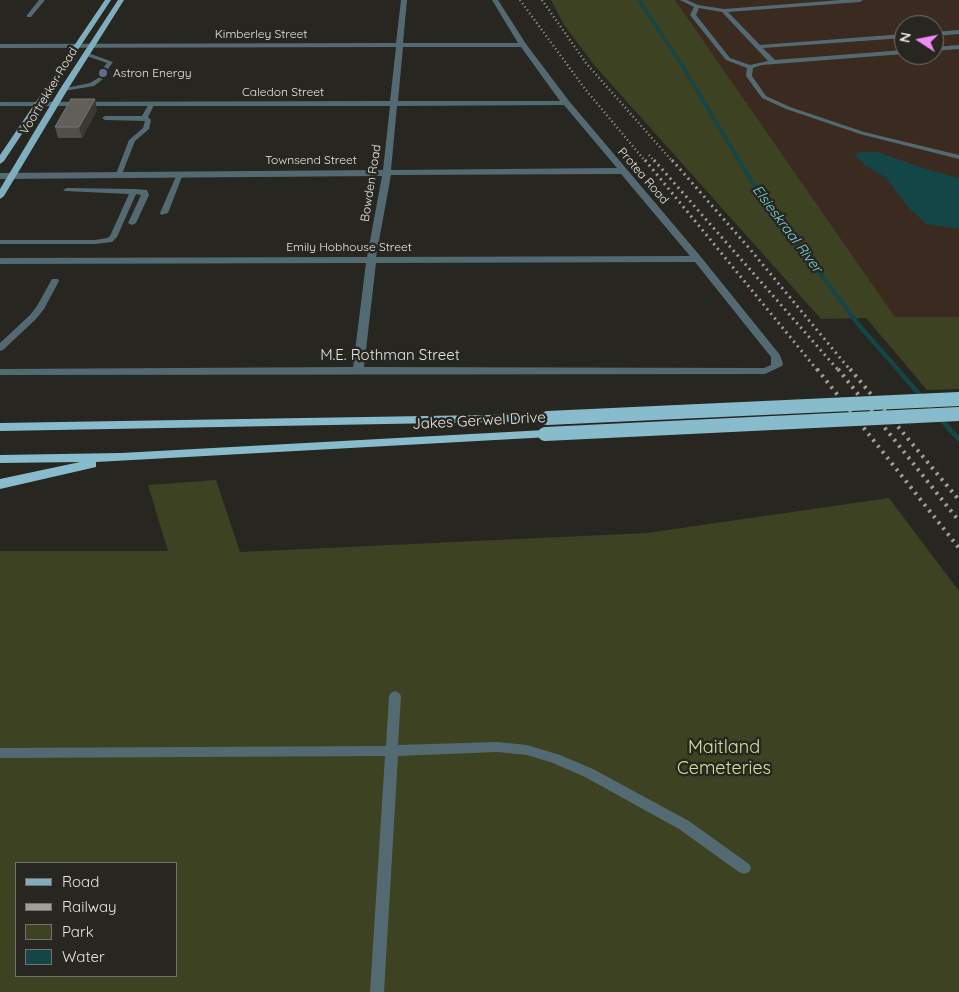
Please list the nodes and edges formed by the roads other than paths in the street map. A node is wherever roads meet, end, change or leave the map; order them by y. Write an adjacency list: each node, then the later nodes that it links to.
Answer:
1 (42, 0): 10 (lane)
2 (108, 0): 17 (main road, Voortrekker Road)
3 (121, 0): 18 (main road, Voortrekker Road)
4 (404, 0): 14 (street, Bowden Road)
5 (495, 0): 15 (street, Protea Road)
6 (684, 0): 8 (lane)
7 (860, 0): 9 (lane)
8 (696, 6): 9 (lane); 25 (lane)
9 (724, 11): 19 (lane)
10 (29, 16)
11 (959, 32): 12 (lane)
12 (944, 33)
13 (894, 37): 19 (lane)
14 (400, 45): 15 (street, Kimberley Street); 18 (street, Kimberley Street); 30 (street, Bowden Road)
15 (523, 45): 31 (street, Protea Road)
16 (0, 46): 17 (street, Kimberley Street)
17 (77, 46): 18 (street, Kimberley Street); 33 (main road, Voortrekker Road)
18 (91, 46): 23 (main road, Voortrekker Road)
19 (759, 47): 24 (lane)
20 (959, 47): 21 (lane)
21 (944, 48)
22 (894, 53): 24 (lane)
23 (86, 54): 26 (lane); 28 (main road, Voortrekker Road)
24 (773, 62): 25 (lane)
25 (750, 67): 37 (lane)
26 (106, 68)
27 (100, 79): 28 (lane)
28 (64, 89): 34 (main road, Voortrekker Road)
29 (152, 103): 30 (street, Caledon Street); 34 (street, Caledon Street); 36 (lane)
30 (394, 103): 31 (street, Caledon Street); 39 (street, Bowden Road)
31 (566, 103): 40 (street, Protea Road)
32 (0, 104): 33 (street, Caledon Street)
33 (38, 104): 34 (street, Caledon Street); 38 (main road, Voortrekker Road)
34 (55, 104): 44 (main road, Voortrekker Road)
35 (105, 118): 36 (lane)
36 (144, 118): 42 (lane)
37 (959, 157)
38 (0, 161)
39 (387, 172): 40 (street, Townsend Street); 43 (street, Townsend Street); 54 (street, Bowden Road)
40 (622, 172): 53 (street, Protea Road)
41 (105, 174): 42 (street, Townsend Street); 44 (street, Townsend Street); 47 (lane)
42 (119, 174): 43 (street, Townsend Street)
43 (180, 174): 50 (lane)
44 (13, 175): 45 (street, Townsend Street); 49 (main road, Voortrekker Road)
45 (0, 176)
46 (67, 190): 47 (lane)
47 (97, 190): 48 (lane)
48 (134, 191): 51 (lane); 52 (lane)
49 (0, 196)
50 (164, 213)
51 (132, 223)
52 (0, 242)
53 (698, 259): 54 (street, Emily Hobhouse Street); 58 (street, Protea Road)
54 (371, 260): 55 (street, Emily Hobhouse Street); 59 (street, Bowden Road)
55 (0, 261)
56 (55, 281): 57 (lane)
57 (0, 348)
58 (778, 364): 59 (street, M.E. Rothman Street)
59 (358, 370): 60 (street, M.E. Rothman Street)
60 (0, 372)
61 (959, 399): 64 (highway, Jakes Gerwel Drive, bridge)
62 (959, 414): 66 (highway, Jakes Gerwel Drive, bridge)
63 (0, 421): 64 (highway)
64 (29, 426): 65 (highway, Jakes Gerwel Drive)
65 (0, 427)
66 (545, 434): 67 (highway, Jakes Gerwel Drive)
67 (121, 457): 68 (highway, Jakes Gerwel Drive); 69 (highway)
68 (0, 459)
69 (0, 484)
70 (395, 696): 71 (lane)
71 (392, 751): 72 (lane); 73 (lane); 74 (lane)
72 (0, 753)
73 (744, 868)
74 (377, 992)

